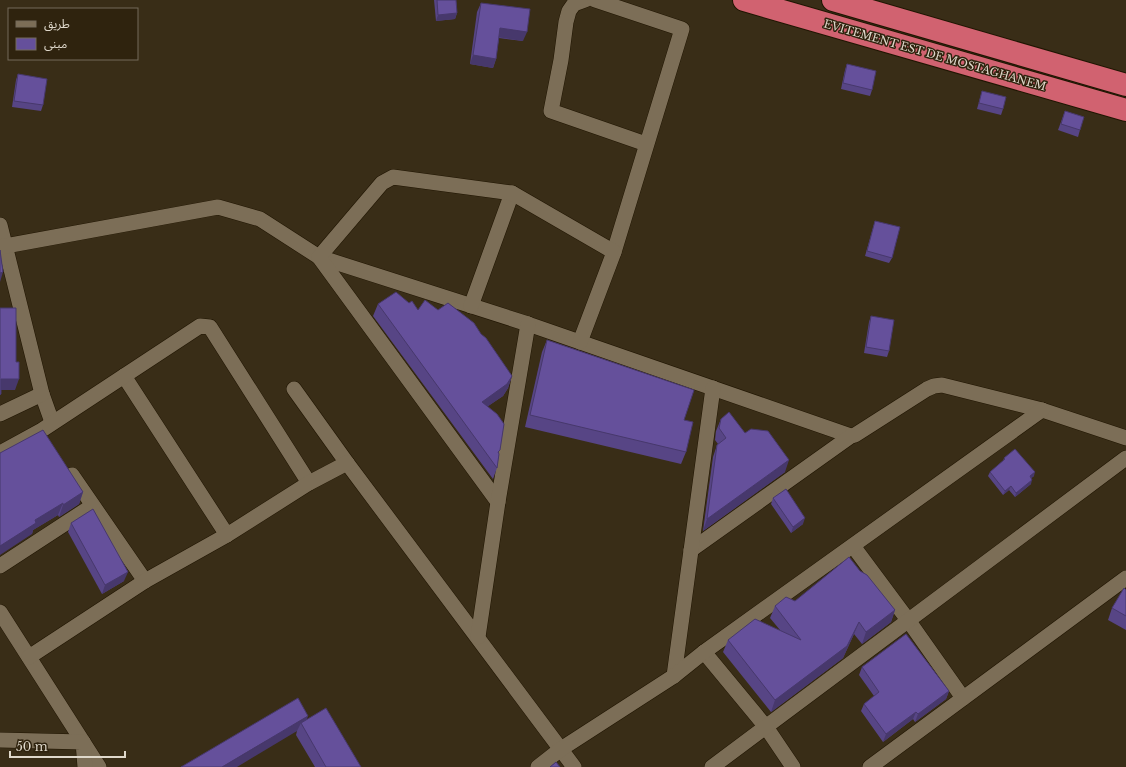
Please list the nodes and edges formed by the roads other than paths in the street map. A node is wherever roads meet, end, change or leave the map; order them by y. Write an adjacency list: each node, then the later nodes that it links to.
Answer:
1 (585, 0): 7 (street)
2 (595, 0): 7 (street)
3 (744, 0): 6 (highway, EVITEMENT EST DE MOSTAGHANEM)
4 (833, 0): 5 (highway)
5 (1126, 85)
6 (1126, 110)
7 (646, 144): 11 (street)
8 (512, 194): 11 (street); 12 (street); 13 (street)
9 (0, 225): 10 (street)
10 (2, 247): 12 (street); 19 (street)
11 (614, 252): 15 (street)
12 (319, 257): 13 (street); 31 (street)
13 (471, 306): 14 (street)
14 (528, 324): 15 (street); 31 (street)
15 (580, 342): 17 (street)
16 (124, 376): 22 (street); 30 (street); 33 (street)
17 (713, 388): 23 (street); 35 (street)
18 (294, 390): 29 (street)
19 (42, 394): 21 (street); 22 (street)
20 (1042, 410): 23 (street); 24 (street); 34 (street)
21 (0, 414)
22 (47, 426): 25 (street); 26 (street)
23 (851, 436): 35 (street)
24 (1126, 438)
25 (50, 442)
26 (0, 453)
27 (1126, 458): 40 (street)
28 (63, 462): 32 (street)
29 (347, 463): 30 (street); 41 (street)
30 (309, 483): 33 (street)
31 (498, 502): 41 (street)
32 (92, 506): 36 (street); 38 (street)
33 (227, 536): 38 (street)
34 (853, 546): 40 (street); 42 (street)
35 (691, 550): 44 (street)
36 (0, 566)
37 (1126, 578): 45 (street)
38 (145, 581): 43 (street)
39 (0, 612): 43 (street)
40 (908, 620): 45 (street); 46 (street)
41 (478, 637): 49 (street)
42 (704, 652): 44 (street); 46 (street)
43 (28, 656): 48 (street)
44 (674, 676): 49 (street)
45 (963, 698): 57 (street)
46 (766, 727): 50 (street); 56 (street)
47 (0, 740): 48 (street)
48 (83, 742): 51 (street); 52 (street)
49 (561, 749): 53 (street); 54 (street)
50 (729, 762): 55 (street)
51 (85, 767)
52 (99, 767)
53 (538, 767)
54 (574, 767)
55 (712, 767)
56 (793, 767)
57 (870, 767)

